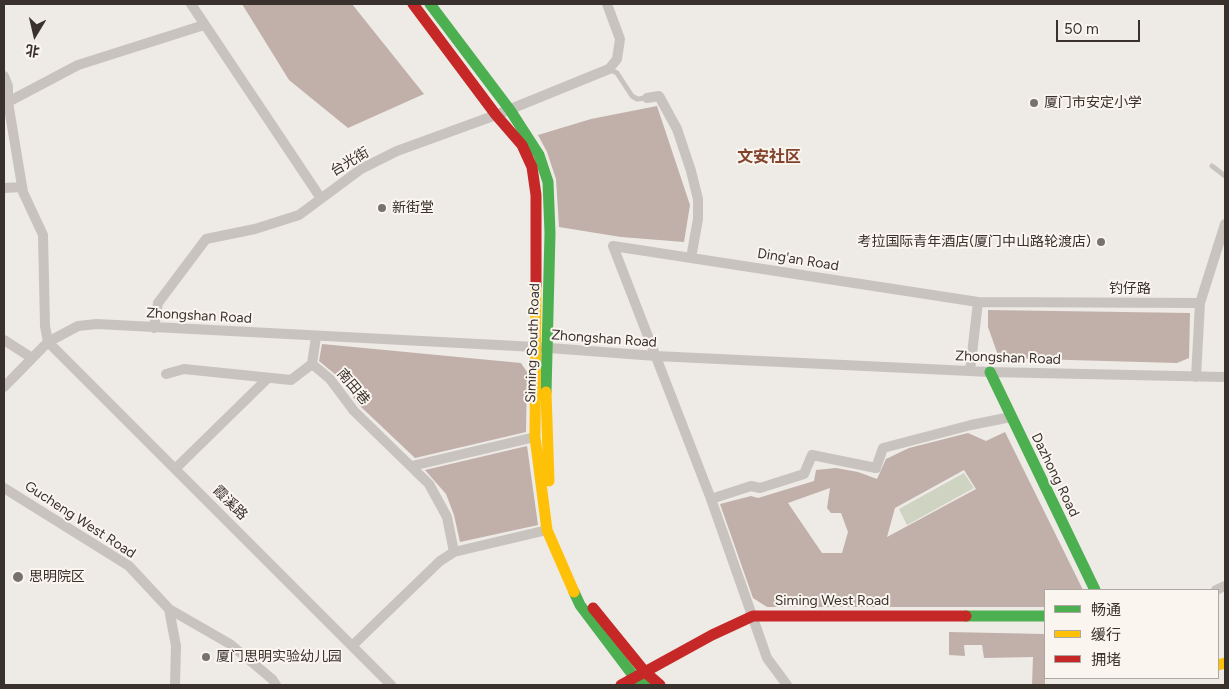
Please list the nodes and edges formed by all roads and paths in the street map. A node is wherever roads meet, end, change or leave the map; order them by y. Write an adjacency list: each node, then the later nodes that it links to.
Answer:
1 (191, 4): 5 (street)
2 (413, 4): 11 (main road, Siming South Road)
3 (430, 4): 10 (main road, Siming South Road)
4 (606, 4): 6 (street)
5 (204, 25): 9 (street); 16 (street)
6 (609, 69): 8 (lane); 10 (street, 台光街)
7 (4, 76): 9 (street)
8 (646, 98): 18 (street)
9 (8, 102): 15 (street)
10 (510, 110): 11 (street, 台光街); 26 (main road, Siming South Road)
11 (496, 116): 16 (street, 台光街); 25 (main road, Siming South Road)
12 (1212, 166): 13 (lane)
13 (1225, 176)
14 (4, 188): 15 (street)
15 (22, 188): 24 (street)
16 (320, 197): 21 (street, 台光街)
17 (1225, 224): 20 (street)
18 (691, 258): 19 (street, Ding'an Road); 27 (street, Ding'an Road)
19 (978, 302): 20 (street, 钓仔路); 30 (street)
20 (1200, 303): 33 (street)
21 (154, 328): 22 (street, Zhongshan Road); 24 (street, Zhongshan Road)
22 (316, 336): 25 (street, Zhongshan Road); 29 (street)
23 (4, 340): 28 (street)
24 (48, 342): 28 (street, Zhongshan Road); 40 (street, 霞溪路)
25 (536, 347): 26 (street, Zhongshan Road); 38 (main road, Siming South Road)
26 (548, 349): 27 (street, Zhongshan Road); 50 (main road, Siming South Road)
27 (656, 356): 30 (street, Zhongshan Road); 42 (street)
28 (32, 358): 36 (street, Zhongshan Road)
29 (312, 364): 35 (street); 39 (street, 南田巷)
30 (970, 371): 31 (street, Zhongshan Road)
31 (990, 372): 33 (street, Zhongshan Road); 37 (main road, Dazhong Road)
32 (166, 374): 35 (street)
33 (1196, 377): 34 (street, Zhongshan Road)
34 (1225, 377)
35 (268, 378): 40 (street)
36 (4, 387)
37 (1011, 417): 42 (street); 45 (main road, Dazhong Road)
38 (535, 437): 39 (street); 43 (main road, Siming South Road)
39 (412, 466): 44 (street, 南田巷)
40 (176, 468): 49 (street, 霞溪路)
41 (4, 488): 46 (street, Gucheng West Road)
42 (711, 499): 47 (street)
43 (547, 530): 44 (street); 51 (main road, Siming South Road)
44 (454, 552): 49 (street)
45 (1095, 589)
46 (169, 609): 52 (street); 53 (street)
47 (753, 616): 48 (main road, Siming West Road); 50 (main road, Siming West Road); 58 (street)
48 (1044, 616)
49 (353, 645): 54 (street, 霞溪路)
50 (646, 672): 51 (main road, Siming West Road); 57 (main road, Siming South Road)
51 (635, 678): 55 (main road, Siming West Road); 56 (main road)
52 (174, 685)
53 (276, 685)
54 (391, 685)
55 (621, 685)
56 (646, 685)
57 (660, 685)
58 (787, 685)

